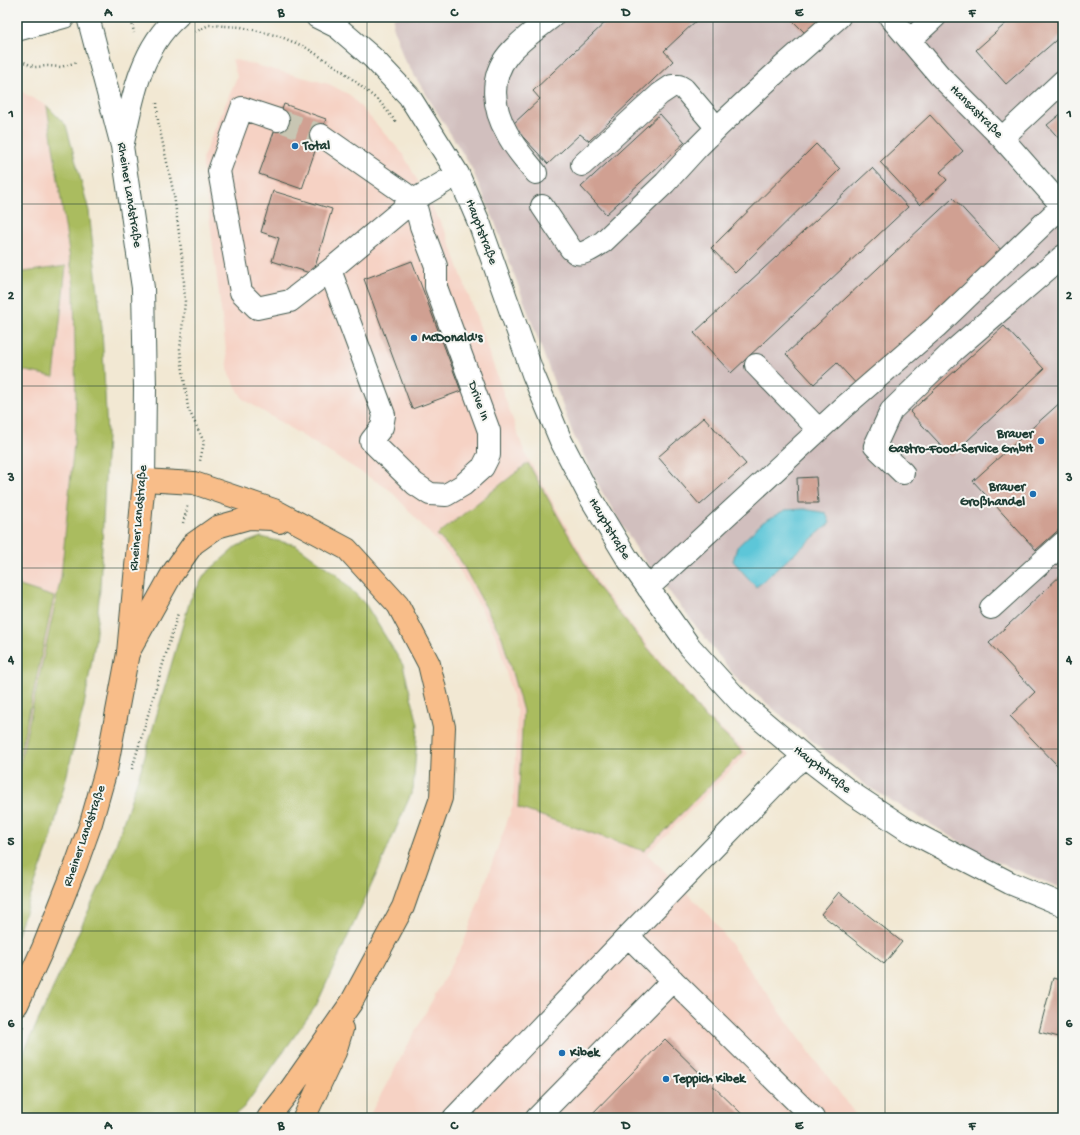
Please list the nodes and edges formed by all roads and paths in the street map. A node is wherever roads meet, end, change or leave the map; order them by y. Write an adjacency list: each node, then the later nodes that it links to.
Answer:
1 (64, 17): 10 (street)
2 (88, 17): 17 (street, Rheiner Landstraße)
3 (177, 17): 17 (street)
4 (317, 17): 9 (street, Hauptstraße)
5 (552, 17): 19 (street)
6 (839, 17): 14 (street)
7 (890, 17): 11 (street, Hansastraße)
8 (935, 17): 11 (street)
9 (342, 22): 20 (street, Hauptstraße)
10 (17, 30)
11 (910, 40): 16 (street, Hansastraße)
12 (1063, 81): 16 (street)
13 (278, 120): 25 (street)
14 (719, 126): 18 (street); 22 (street)
15 (321, 135): 21 (street)
16 (1002, 138): 23 (street, Hansastraße)
17 (122, 146): 29 (street, Rheiner Landstraße)
18 (582, 166)
19 (536, 173)
20 (458, 174): 21 (street); 32 (street, Hauptstraße)
21 (414, 200): 25 (street); 25 (street, Drive In)
22 (542, 206)
23 (1063, 206): 27 (street)
24 (1063, 256): 28 (street)
25 (330, 270)
26 (756, 365): 27 (street)
27 (819, 430): 32 (street)
28 (903, 473)
29 (144, 480): 31 (main road); 34 (main road, Rheiner Landstraße)
30 (1063, 543): 33 (street)
31 (347, 549): 34 (main road); 39 (main road)
32 (648, 588): 35 (street, Hauptstraße)
33 (991, 608)
34 (128, 652): 40 (main road, Rheiner Landstraße)
35 (805, 757): 36 (street, Hauptstraße); 37 (street)
36 (1063, 905)
37 (628, 936): 38 (street); 43 (street)
38 (673, 980): 44 (street); 45 (street)
39 (351, 1003): 41 (main road); 42 (main road)
40 (17, 1005)
41 (268, 1118)
42 (304, 1118)
43 (454, 1118)
44 (537, 1118)
45 (813, 1118)

